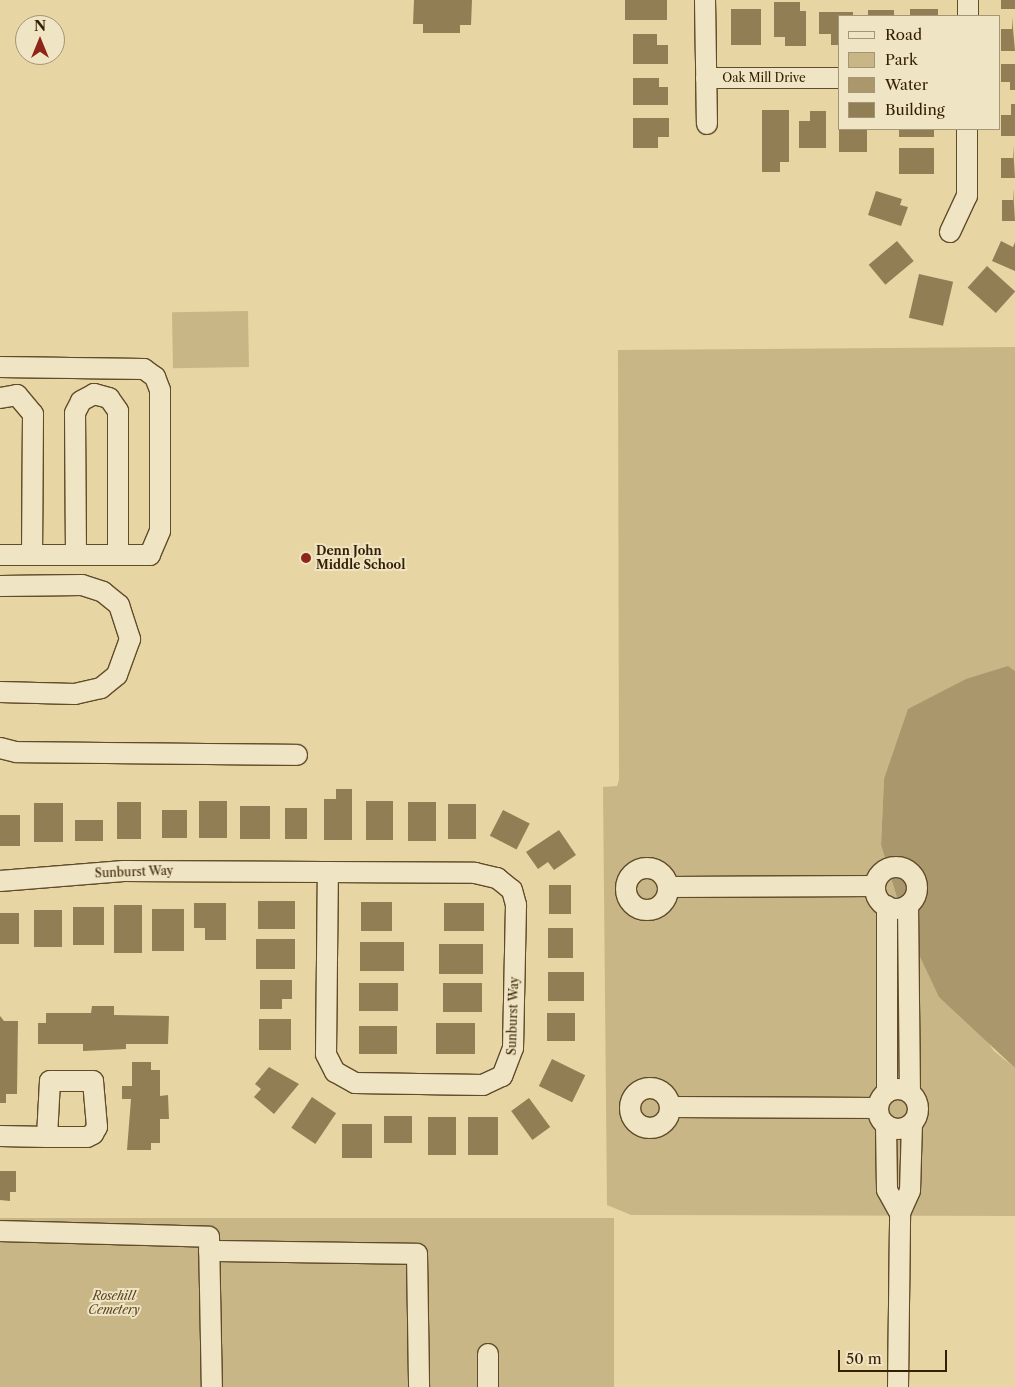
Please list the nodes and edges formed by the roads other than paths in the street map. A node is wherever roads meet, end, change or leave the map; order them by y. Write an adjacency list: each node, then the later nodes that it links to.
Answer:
1 (705, 0): 4 (street, Oak Mill Drive)
2 (968, 0): 3 (street)
3 (968, 15)
4 (706, 78): 5 (street, Oak Mill Drive); 6 (street)
5 (838, 78)
6 (707, 124)
7 (967, 130): 8 (street)
8 (950, 232)
9 (0, 367): 14 (street)
10 (0, 398): 12 (street)
11 (0, 555): 12 (street)
12 (32, 555): 13 (street)
13 (76, 555): 14 (street); 14 (street)
14 (118, 555)
15 (0, 586): 16 (street)
16 (0, 692)
17 (0, 748): 18 (street)
18 (296, 755)
19 (328, 873): 19 (street, Sunburst Way); 20 (street, Sunburst Way)
20 (0, 881)
21 (875, 886): 22 (street); 23 (street); 24 (street)
22 (668, 888)
23 (908, 905): 24 (street); 25 (street)
24 (887, 906): 27 (street)
25 (910, 1092): 27 (street); 28 (street)
26 (671, 1107): 27 (street)
27 (884, 1108): 28 (street); 31 (street)
28 (912, 1124): 31 (street)
29 (0, 1136): 30 (street)
30 (47, 1137)
31 (900, 1213): 38 (street)
32 (0, 1231): 33 (street)
33 (209, 1251): 35 (street); 36 (street)
34 (488, 1354): 37 (street)
35 (212, 1387)
36 (419, 1387)
37 (488, 1387)
38 (898, 1387)

